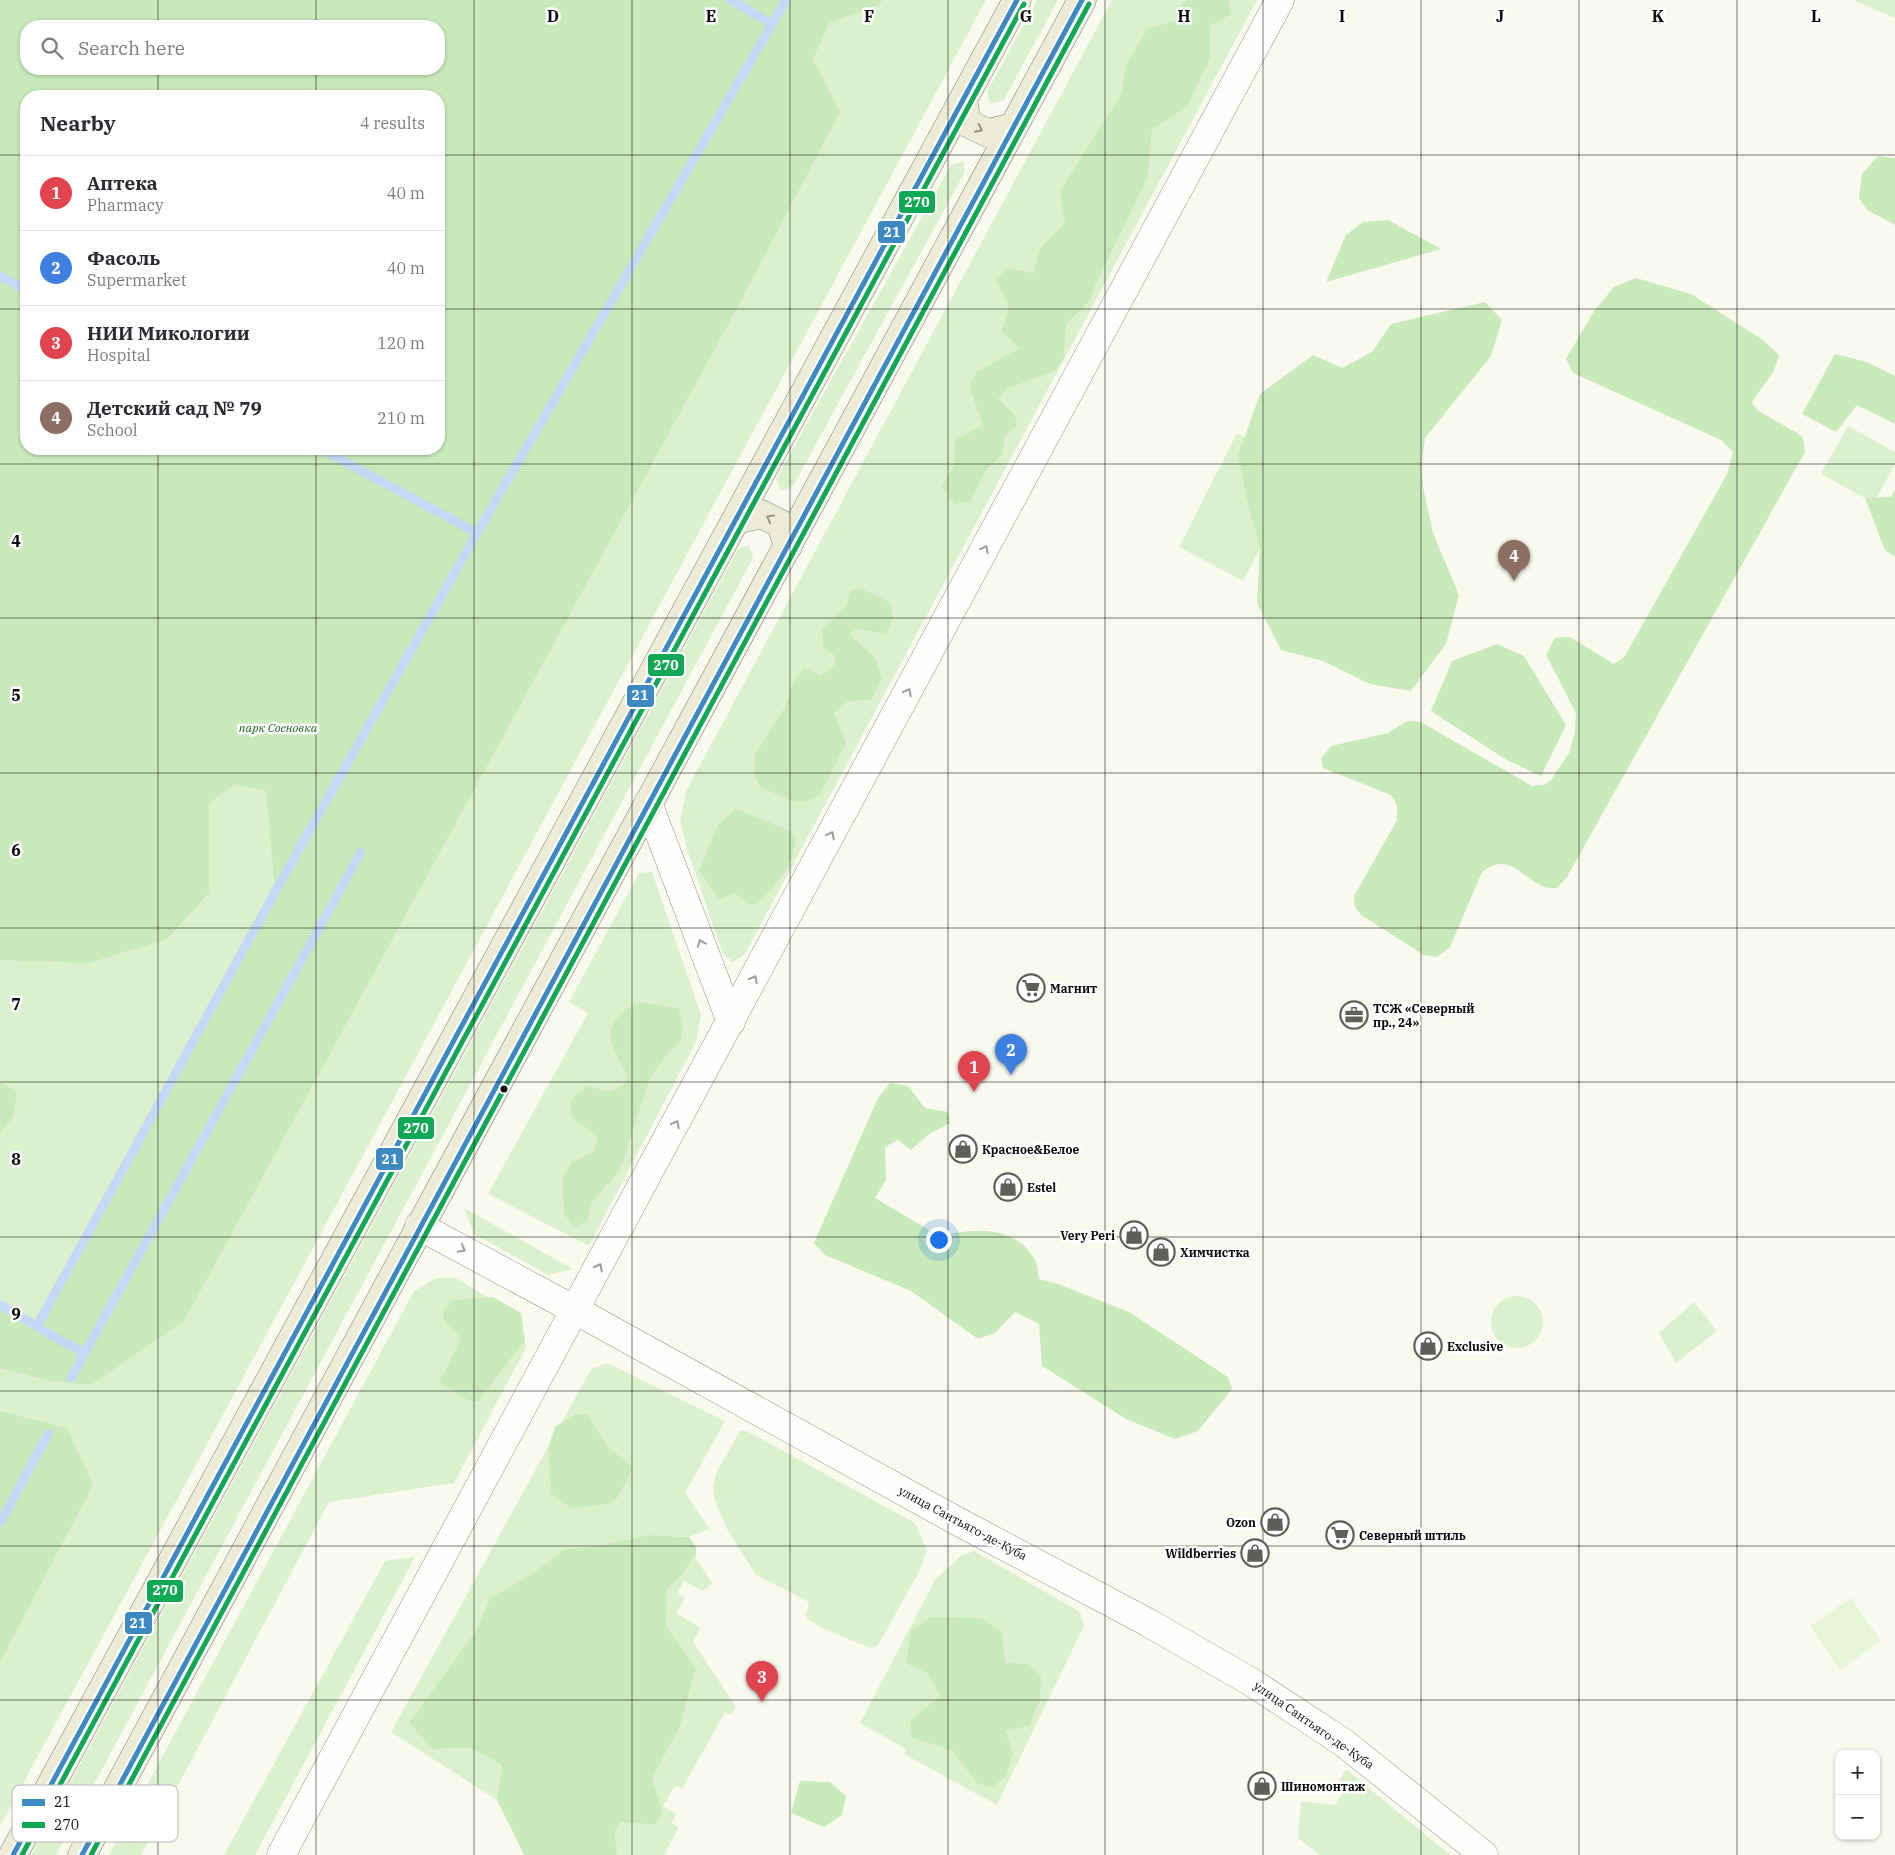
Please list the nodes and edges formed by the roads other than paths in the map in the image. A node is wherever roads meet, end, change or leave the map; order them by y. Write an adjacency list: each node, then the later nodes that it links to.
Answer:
1 (1017, 0): 4 (main road)
2 (1082, 0): 5 (main road)
3 (1280, 0): 9 (street, one-way to 3)
4 (963, 100): 5 (main road, one-way to 5); 6 (main road)
5 (1013, 127): 7 (main road)
6 (736, 520): 7 (main road, one-way to 6); 12 (main road)
7 (788, 546): 8 (main road)
8 (648, 804): 9 (street, one-way to 8); 10 (main road)
9 (731, 1022): 11 (street, one-way to 9)
10 (420, 1226): 11 (street, улица Сантьяго-де-Куба, one-way to 11); 13 (main road)
11 (575, 1310): 18 (street); 19 (street, улица Сантьяго-де-Куба)
12 (51, 1785)
13 (120, 1785)
14 (20, 1842): 16 (main road)
15 (89, 1842): 17 (main road)
16 (13, 1855)
17 (82, 1855)
18 (281, 1855)
19 (1484, 1855)

